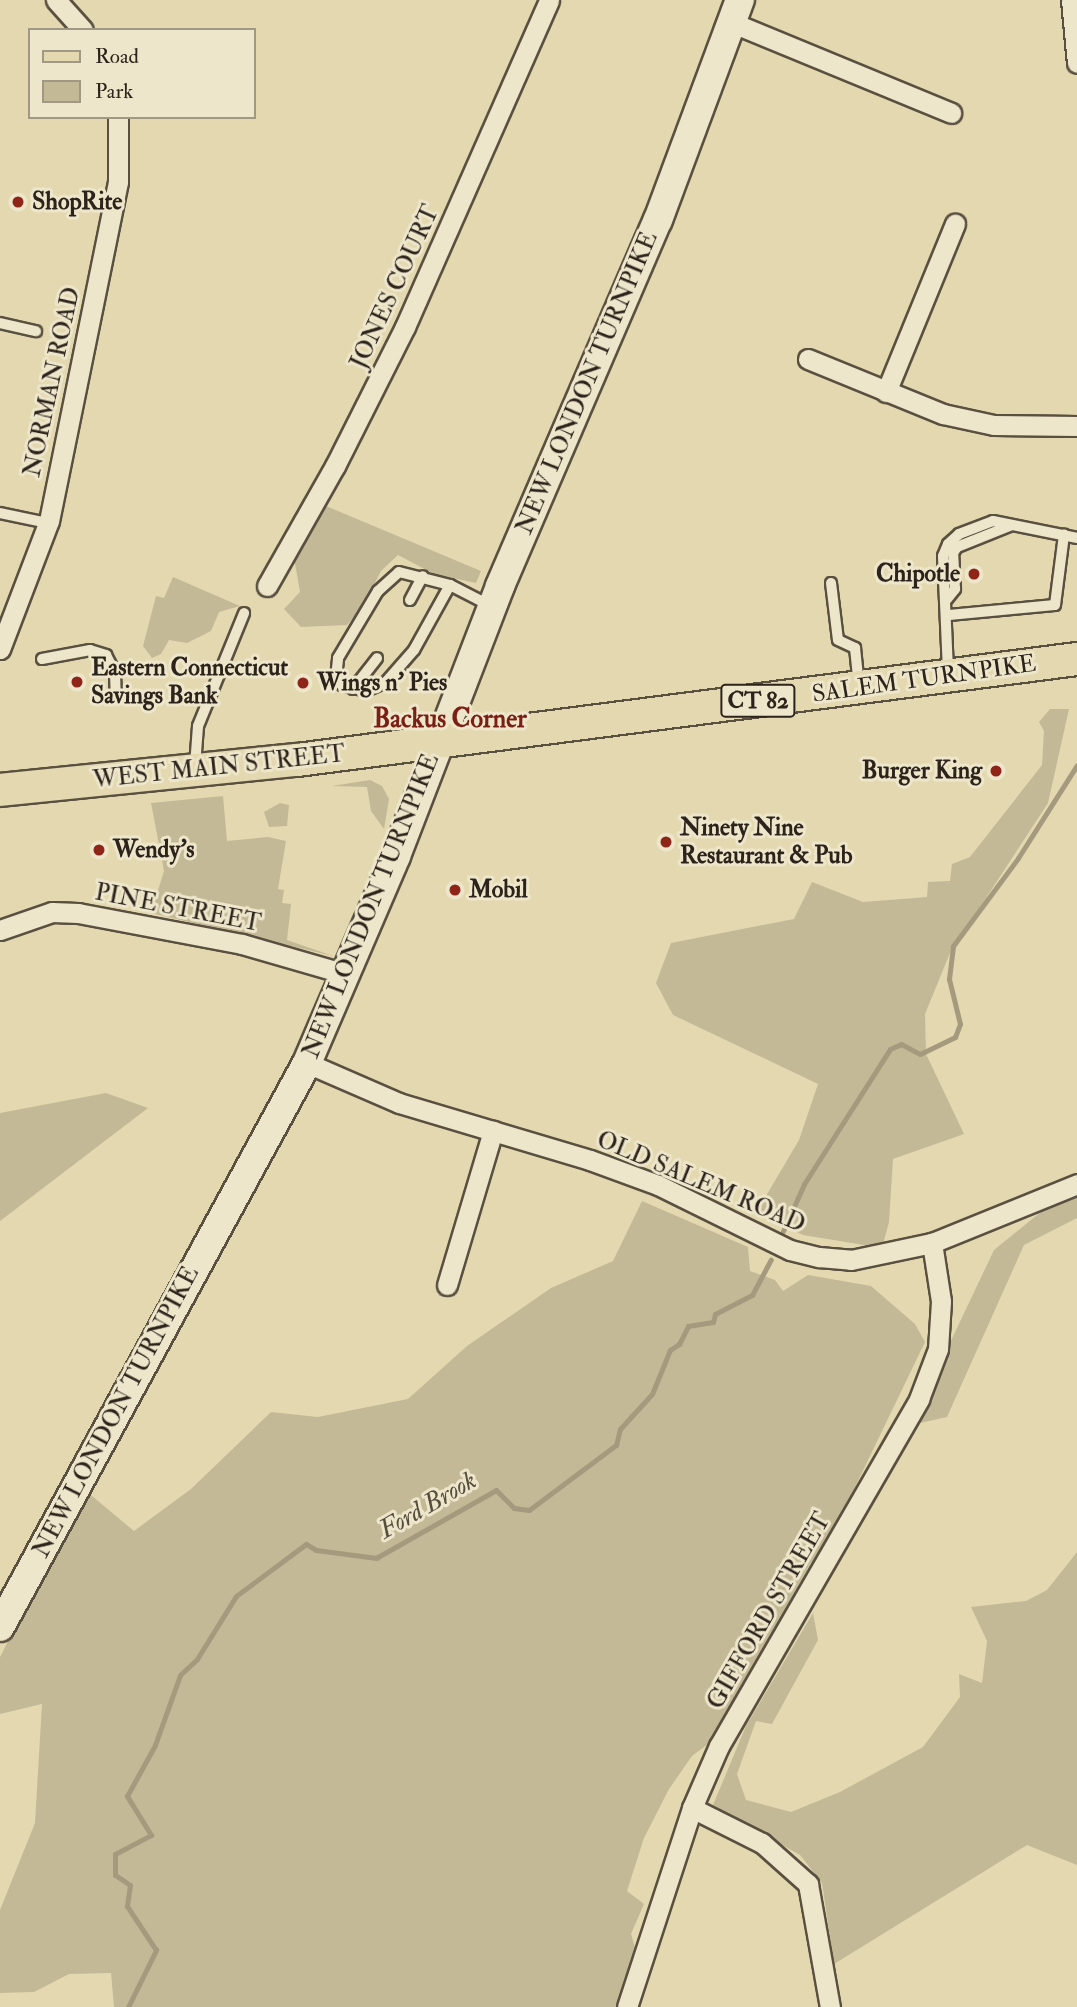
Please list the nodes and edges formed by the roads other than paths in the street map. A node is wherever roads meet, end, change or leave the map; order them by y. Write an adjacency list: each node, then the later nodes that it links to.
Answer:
1 (56, 0): 5 (street)
2 (549, 0): 22 (street, JONES COURT)
3 (1071, 0): 6 (street)
4 (736, 12): 7 (street); 24 (main road, NEW LONDON TURNPIKE)
5 (81, 28)
6 (1077, 63)
7 (951, 113)
8 (118, 119): 16 (street, NORMAN ROAD)
9 (955, 224): 13 (street)
10 (0, 323): 11 (lane)
11 (36, 331)
12 (808, 359): 13 (street)
13 (886, 392): 14 (street)
14 (1077, 426)
15 (0, 513): 16 (lane)
16 (48, 523): 27 (street, NORMAN ROAD)
17 (1064, 535): 18 (lane); 26 (lane); 26 (lane)
18 (1077, 538)
19 (423, 576): 21 (lane); 23 (lane); 33 (lane)
20 (831, 583): 32 (lane)
21 (450, 585): 24 (lane); 33 (lane)
22 (267, 586)
23 (410, 600)
24 (491, 606): 35 (main road, NEW LONDON TURNPIKE)
25 (244, 613): 36 (lane)
26 (948, 615): 31 (lane)
27 (0, 649)
28 (377, 658): 33 (lane)
29 (42, 659): 34 (lane)
30 (1077, 659): 31 (main road, SALEM TURNPIKE / CT 82)
31 (948, 676): 32 (main road, SALEM TURNPIKE / CT 82)
32 (859, 688): 35 (main road, SALEM TURNPIKE / CT 82)
33 (353, 689)
34 (116, 696)
35 (438, 742): 36 (main road, WEST MAIN STREET / CT 82); 39 (main road, NEW LONDON TURNPIKE)
36 (195, 770): 37 (main road, WEST MAIN STREET / CT 82)
37 (0, 790)
38 (0, 930): 39 (street, PINE STREET)
39 (346, 974): 40 (main road, NEW LONDON TURNPIKE)
40 (307, 1063): 41 (street, OLD SALEM ROAD); 45 (main road, NEW LONDON TURNPIKE)
41 (493, 1131): 43 (street, OLD SALEM ROAD); 44 (street)
42 (1077, 1184): 43 (street, OLD SALEM ROAD)
43 (932, 1243): 46 (street, GIFFORD STREET)
44 (447, 1285)
45 (0, 1627)
46 (692, 1808): 47 (street, GIFFORD STREET); 48 (street)
47 (627, 2007)
48 (831, 2007)

